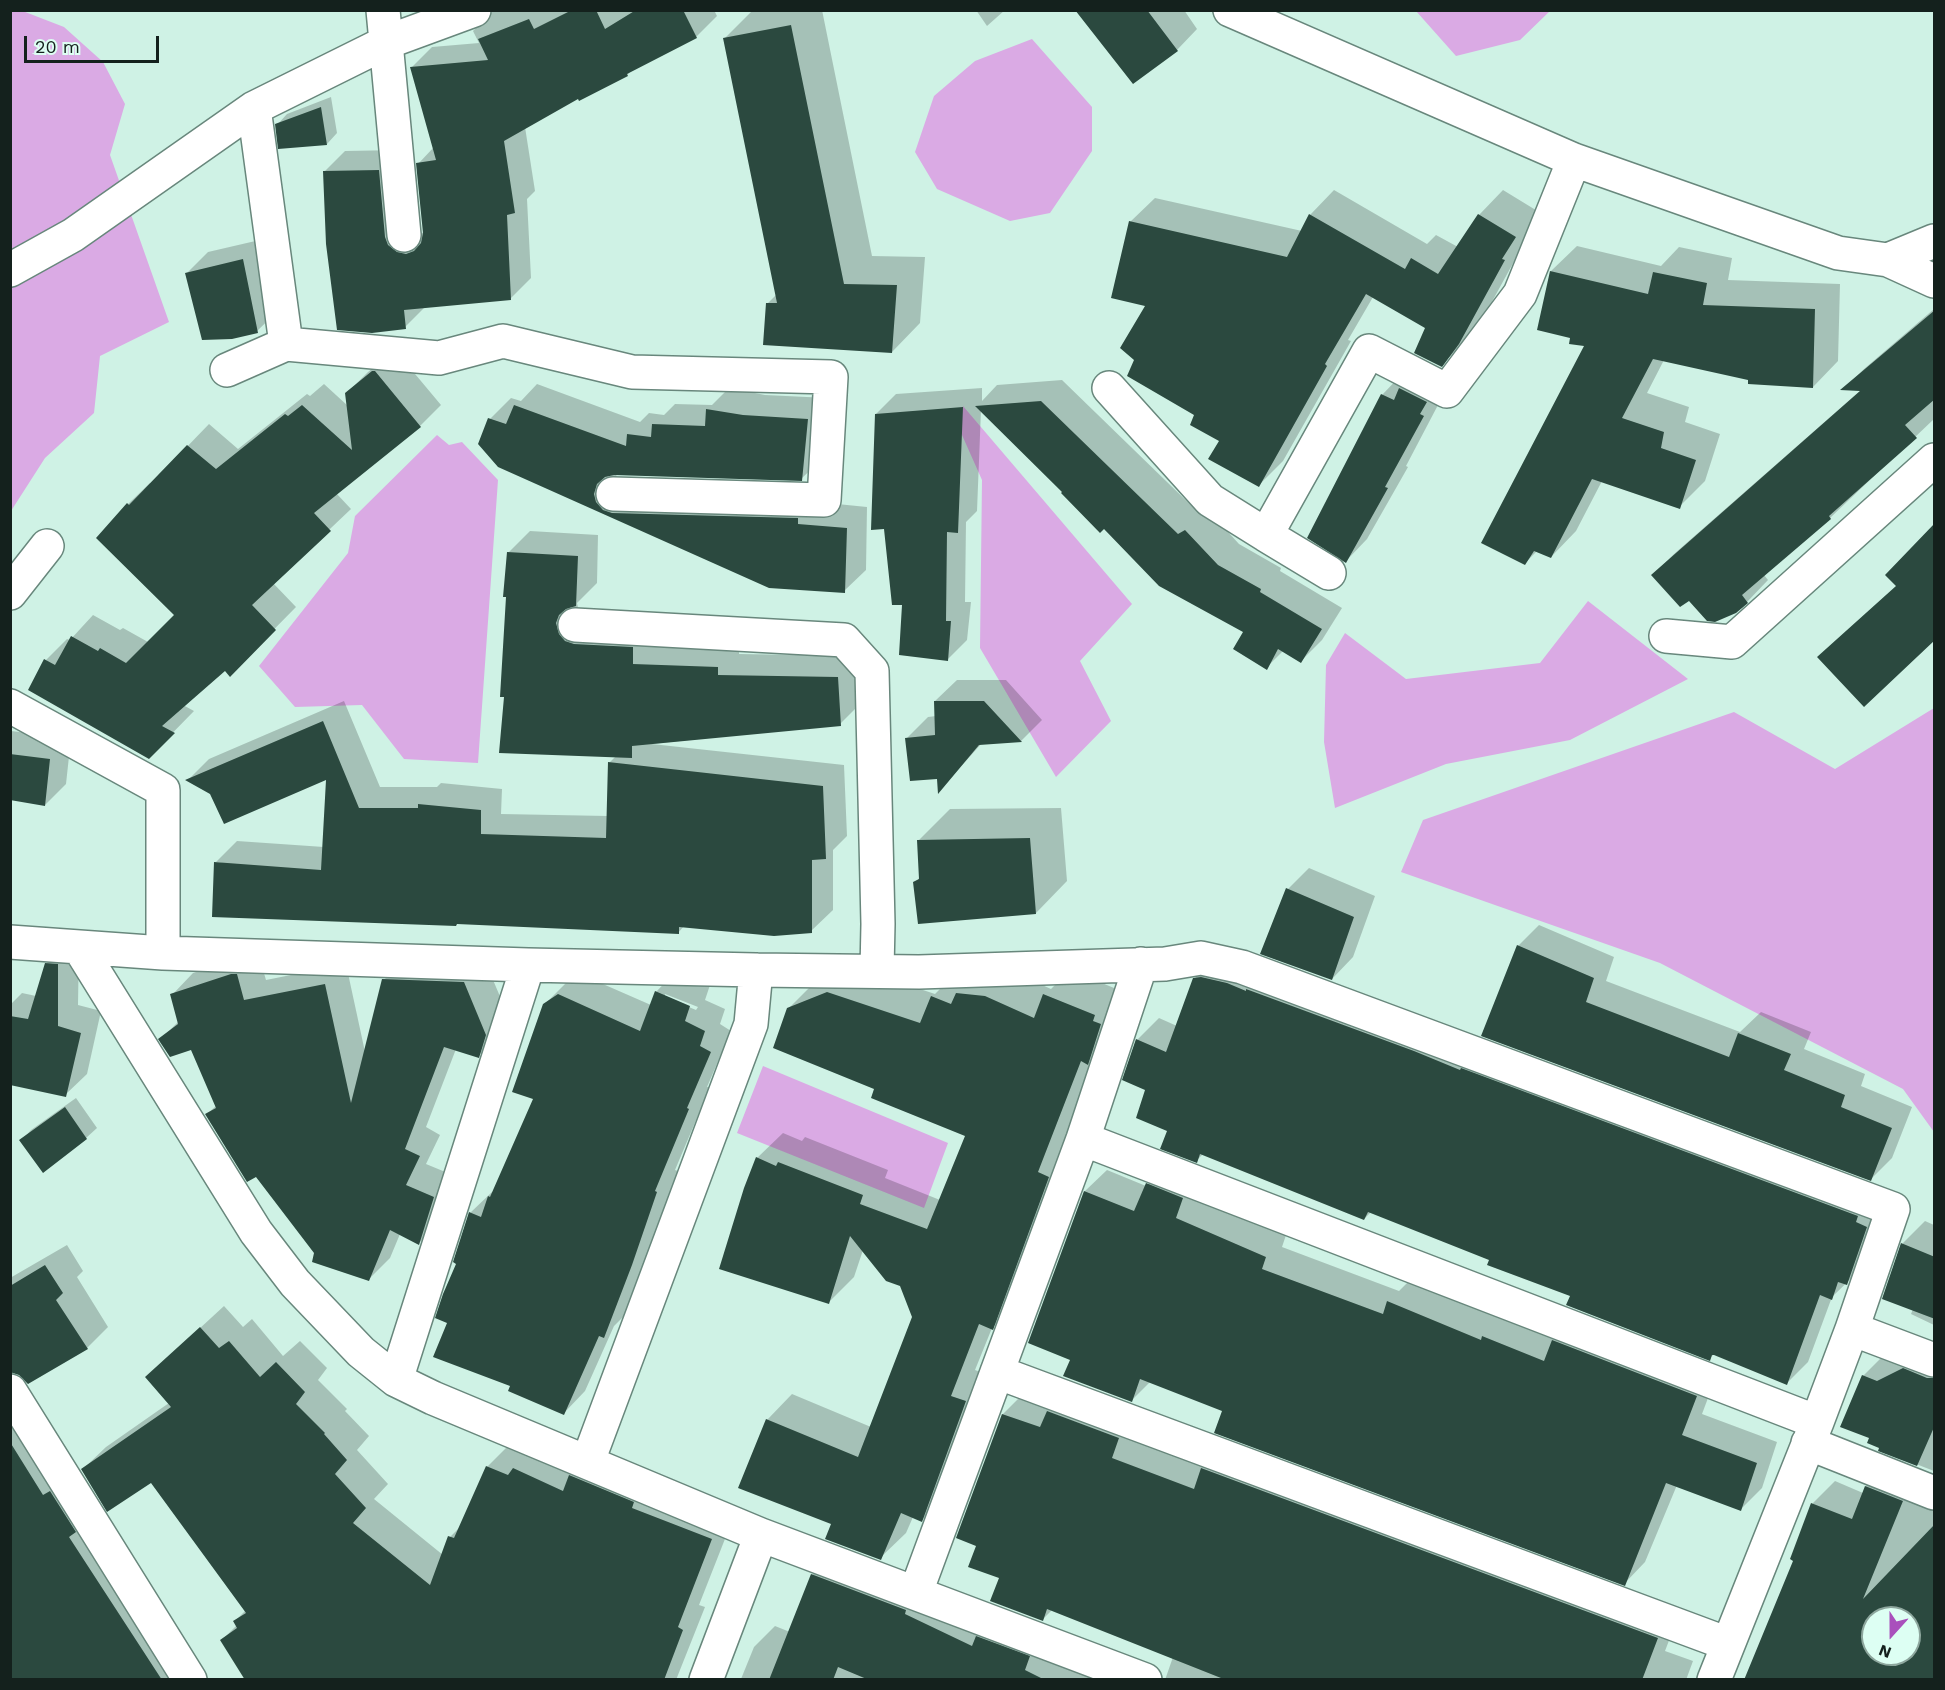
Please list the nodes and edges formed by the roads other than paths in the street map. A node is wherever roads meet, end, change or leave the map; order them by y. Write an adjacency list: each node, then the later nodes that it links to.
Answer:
1 (474, 10): 3 (street)
2 (1230, 10): 5 (street)
3 (385, 26): 4 (street); 6 (street)
4 (254, 108): 9 (street); 11 (street)
5 (1574, 160): 8 (street); 16 (street)
6 (404, 235)
7 (1935, 242): 8 (street)
8 (1888, 260): 10 (street)
9 (10, 270)
10 (1935, 281)
11 (286, 344): 12 (street); 15 (street)
12 (227, 370)
13 (1109, 388): 16 (street)
14 (1935, 460): 21 (street)
15 (614, 494)
16 (1266, 535): 18 (street)
17 (47, 546): 19 (street)
18 (1329, 573)
19 (10, 593)
20 (575, 625): 29 (street)
21 (1666, 636)
22 (10, 706): 25 (street)
23 (10, 942): 24 (street)
24 (79, 947): 25 (street); 34 (street)
25 (164, 953): 27 (street)
26 (1141, 964): 29 (street); 30 (street); 31 (street)
27 (528, 965): 28 (street); 34 (street)
28 (756, 970): 29 (street); 37 (street)
29 (877, 970)
30 (1083, 1139): 33 (street); 36 (street)
31 (1852, 1329): 32 (street); 36 (street)
32 (1935, 1360)
33 (997, 1372): 40 (street); 41 (street)
34 (396, 1380): 37 (street)
35 (10, 1390): 42 (street)
36 (1812, 1433): 38 (street); 41 (street)
37 (588, 1461): 39 (street)
38 (1935, 1493)
39 (761, 1535): 40 (street); 43 (street)
40 (916, 1592): 44 (street)
41 (1728, 1644): 45 (street)
42 (190, 1680)
43 (706, 1680)
44 (1145, 1680)
45 (1714, 1680)

